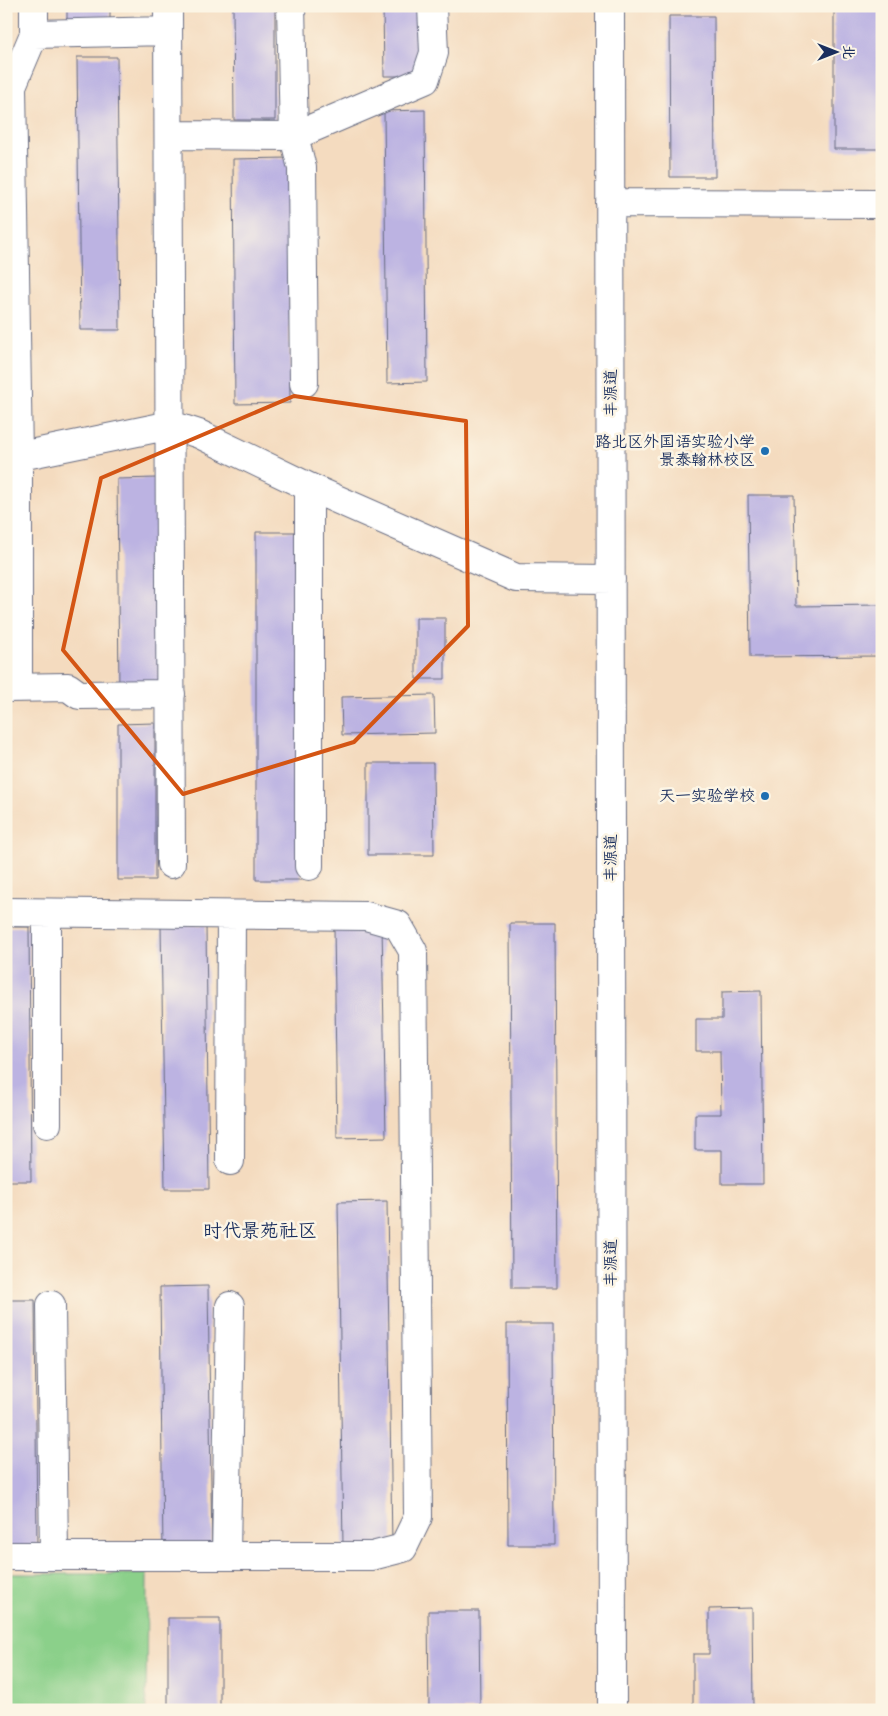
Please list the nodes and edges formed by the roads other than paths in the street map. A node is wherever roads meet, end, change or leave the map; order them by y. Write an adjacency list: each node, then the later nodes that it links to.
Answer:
1 (34, 6): 6 (street)
2 (291, 6): 9 (street)
3 (432, 6): 9 (street)
4 (610, 6): 10 (street, 丰源道)
5 (168, 18): 6 (street); 8 (street)
6 (34, 34): 7 (street)
7 (13, 72): 14 (street)
8 (169, 135): 9 (street); 13 (street)
9 (294, 136): 12 (street)
10 (610, 203): 11 (street); 16 (street, 丰源道)
11 (882, 204)
12 (304, 383)
13 (171, 425): 14 (street); 15 (street); 18 (street)
14 (12, 458): 17 (street)
15 (309, 486): 16 (street); 20 (street)
16 (611, 578): 31 (street, 丰源道)
17 (12, 688): 18 (street)
18 (171, 694): 19 (street)
19 (171, 864)
20 (309, 866)
21 (6, 912): 22 (street)
22 (47, 913): 23 (street); 24 (street)
23 (231, 915): 25 (street); 30 (street)
24 (47, 1124)
25 (230, 1161)
26 (51, 1305): 29 (street)
27 (230, 1306): 30 (street)
28 (6, 1556): 29 (street)
29 (54, 1556): 30 (street)
30 (226, 1556)
31 (612, 1710)

